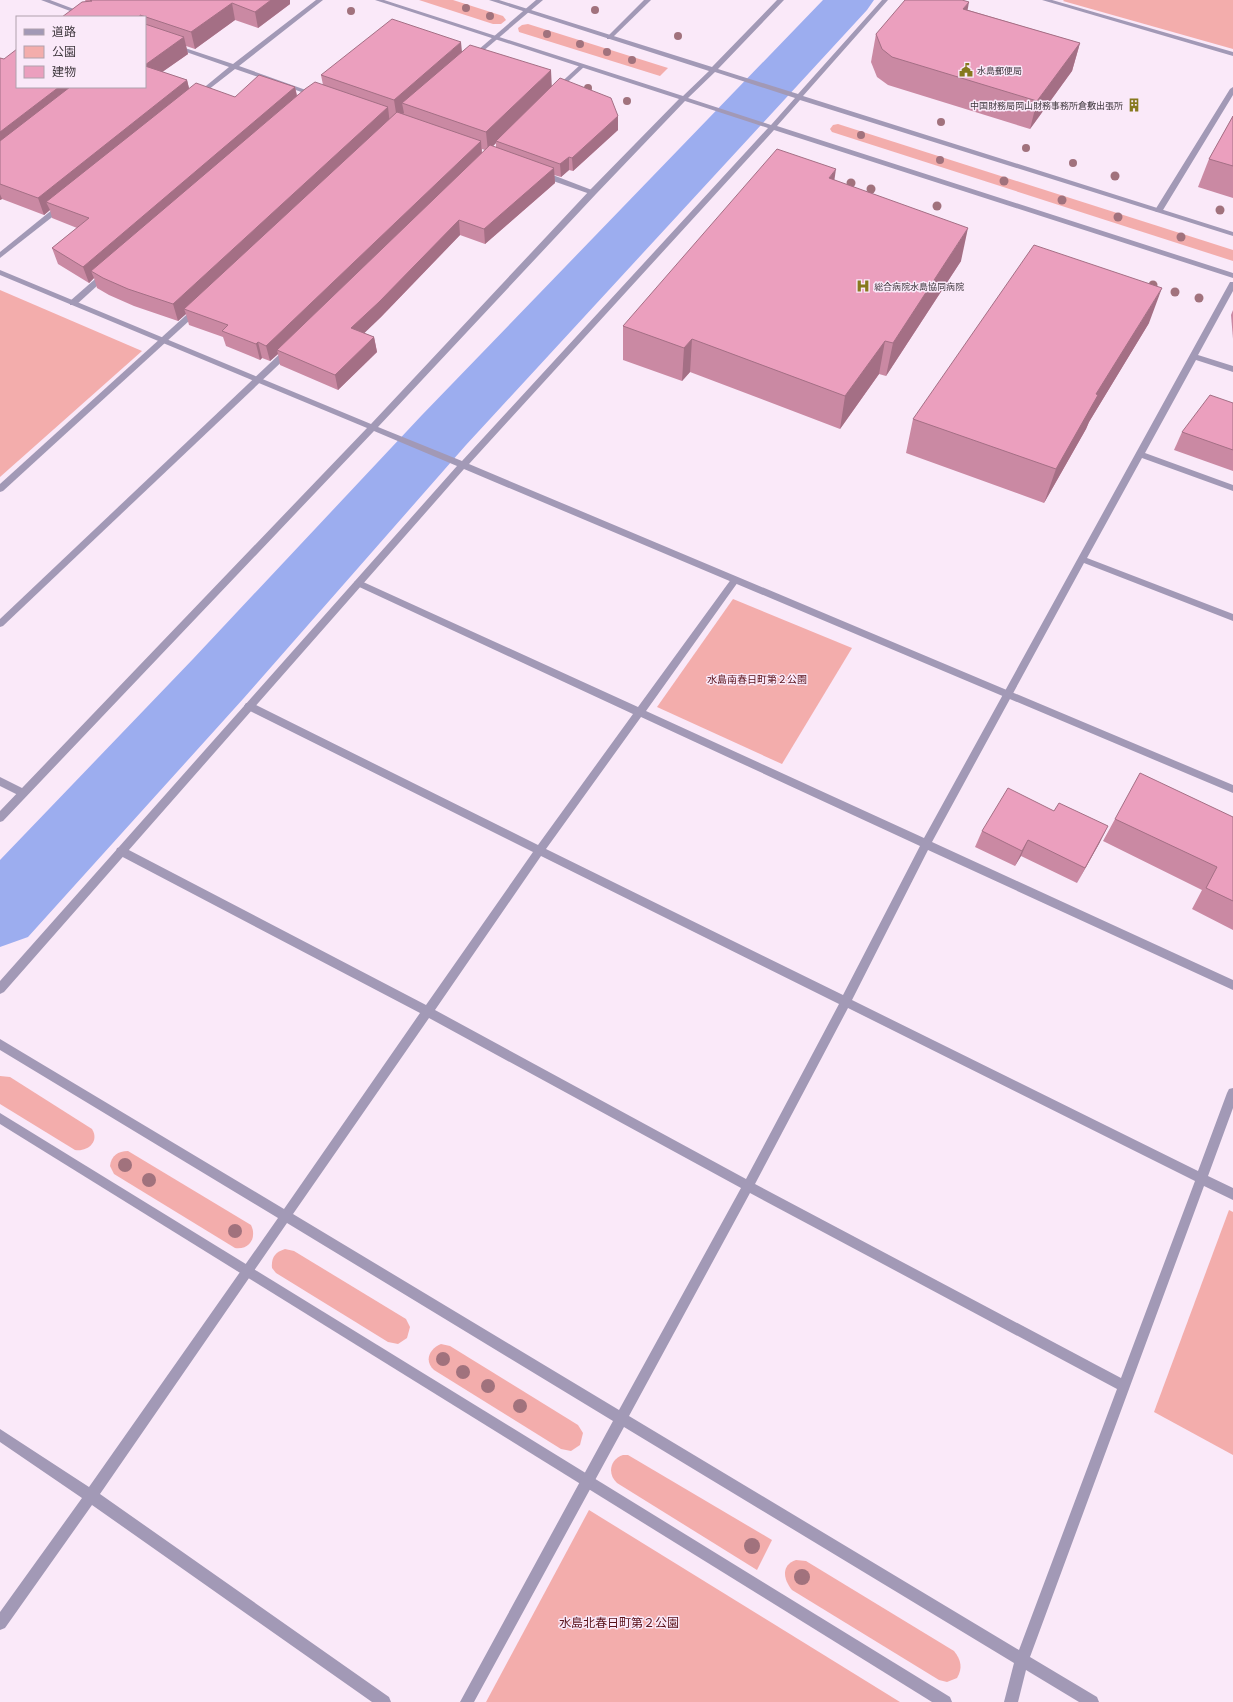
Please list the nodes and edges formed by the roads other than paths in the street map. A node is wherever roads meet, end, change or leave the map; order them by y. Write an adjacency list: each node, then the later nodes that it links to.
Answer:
1 (44, 0): 11 (street)
2 (320, 0): 21 (street)
3 (378, 0): 15 (street)
4 (492, 0): 12 (street)
5 (540, 0): 12 (street)
6 (648, 0): 16 (street)
7 (781, 0): 22 (street)
8 (885, 0): 25 (street)
9 (1045, 0): 18 (street)
10 (82, 3): 11 (street)
11 (73, 10): 13 (street); 14 (street)
12 (526, 12): 15 (street); 16 (street)
13 (65, 16)
14 (89, 16)
15 (495, 38): 19 (street); 20 (street)
16 (609, 38): 22 (street)
17 (169, 44): 21 (street)
18 (1233, 54)
19 (468, 62)
20 (582, 66): 24 (street); 26 (street)
21 (234, 67): 27 (street); 28 (street)
22 (713, 70): 25 (street); 26 (street)
23 (1233, 89): 33 (street)
24 (551, 95)
25 (799, 96): 29 (street); 33 (street)
26 (683, 99): 29 (street); 31 (street)
27 (308, 100)
28 (191, 102)
29 (772, 127): 38 (street); 49 (street)
30 (534, 171): 31 (street)
31 (593, 192): 47 (street)
32 (68, 201): 35 (street)
33 (1159, 210): 34 (street)
34 (1233, 234)
35 (0, 256)
36 (0, 272): 40 (street)
37 (109, 272): 40 (street)
38 (1233, 276)
39 (1233, 284): 44 (street)
40 (73, 303): 42 (street)
41 (205, 303): 42 (street)
42 (164, 341): 46 (street); 51 (street)
43 (291, 348): 46 (street)
44 (1193, 356): 45 (street); 48 (street)
45 (1233, 369)
46 (258, 381): 47 (street); 56 (street)
47 (372, 428): 49 (street); 62 (street)
48 (1139, 454): 50 (street); 52 (street)
49 (462, 465): 53 (street); 54 (street)
50 (1233, 488)
51 (0, 489)
52 (1082, 559): 55 (street); 57 (street)
53 (735, 580): 57 (street); 59 (street)
54 (358, 583): 58 (street); 59 (street)
55 (1233, 618)
56 (0, 624)
57 (1006, 695): 61 (street); 64 (street)
58 (249, 706): 65 (street); 66 (street)
59 (641, 712): 64 (street); 66 (street)
60 (0, 781): 62 (street)
61 (1233, 789)
62 (23, 793): 63 (street)
63 (0, 818)
64 (926, 844): 67 (street); 69 (street)
65 (122, 851): 68 (street); 70 (street)
66 (539, 851): 69 (street); 70 (street)
67 (1233, 985)
68 (0, 989)
69 (846, 1001): 74 (street); 75 (street)
70 (429, 1012): 75 (street); 77 (street)
71 (0, 1044): 77 (street)
72 (1233, 1092): 74 (street)
73 (0, 1118): 78 (street)
74 (1201, 1178): 76 (street); 79 (street)
75 (748, 1186): 79 (street); 80 (street)
76 (1233, 1194)
77 (286, 1217): 78 (street); 80 (street)
78 (247, 1272): 82 (street); 83 (street)
79 (1124, 1386): 85 (street)
80 (621, 1419): 82 (street); 85 (street)
81 (0, 1435): 83 (street)
82 (587, 1482): 87 (street); 88 (street)
83 (91, 1496): 84 (street); 86 (street)
84 (0, 1623)
85 (1022, 1660): 89 (street); 90 (street)
86 (384, 1702)
87 (467, 1702)
88 (945, 1702)
89 (1011, 1702)
90 (1092, 1702)

